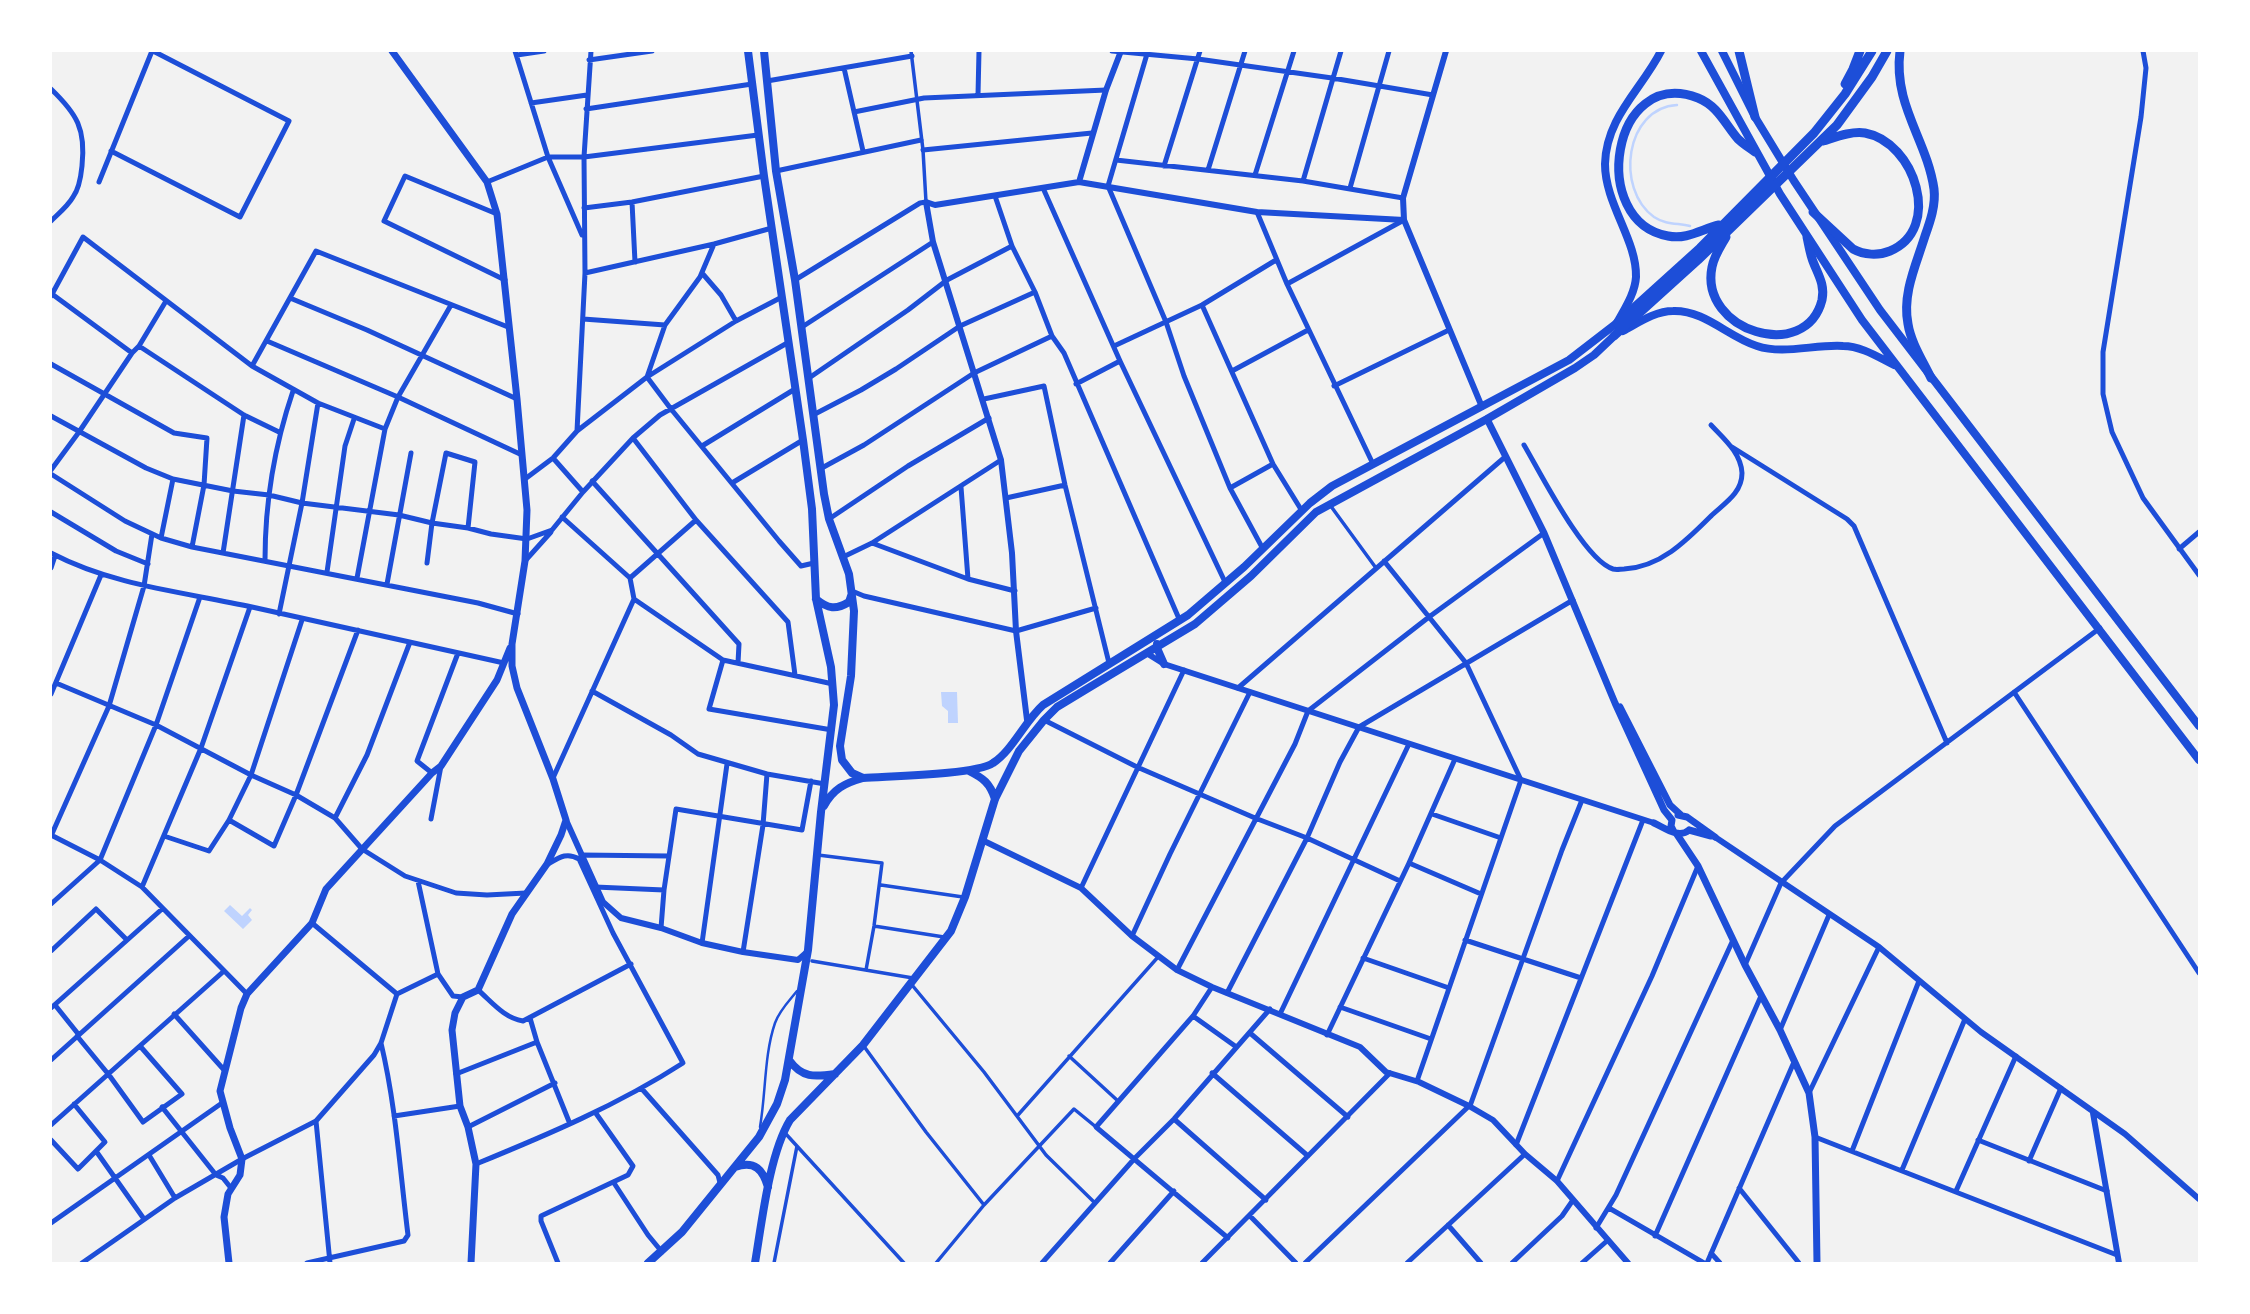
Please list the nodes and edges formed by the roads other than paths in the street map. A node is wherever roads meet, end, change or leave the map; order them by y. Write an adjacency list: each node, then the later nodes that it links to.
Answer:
1 (153, 51): 54 (street); 54 (street)
2 (392, 51): 67 (main road)
3 (544, 51): 26 (street)
4 (590, 51): 30 (street)
5 (652, 51): 30 (street)
6 (748, 51): 36 (main road)
7 (764, 51): 35 (main road)
8 (979, 51): 41 (street)
9 (1112, 51): 10 (street)
10 (1121, 51): 28 (street); 39 (street)
11 (1200, 51): 29 (street)
12 (1245, 51): 31 (street)
13 (1294, 51): 33 (street)
14 (1341, 51): 34 (street)
15 (1389, 51): 37 (street)
16 (1446, 51): 42 (street)
17 (1661, 51): 108 (main road)
18 (1701, 51): 56 (main road)
19 (1722, 51): 48 (main road)
20 (1739, 51): 48 (highway)
21 (1860, 51): 45 (highway)
22 (1872, 51): 45 (highway)
23 (1888, 51): 52 (highway)
24 (1900, 51): 131 (highway)
25 (2143, 51): 201 (street)
26 (516, 53): 44 (street)
27 (912, 53): 32 (street); 43 (street)
28 (1147, 54): 29 (street); 59 (street)
29 (1198, 59): 31 (street); 60 (street)
30 (589, 60): 40 (street)
31 (1241, 65): 33 (street); 61 (street)
32 (844, 68): 35 (street); 47 (street)
33 (1288, 73): 34 (street); 63 (street)
34 (1332, 78): 37 (street); 66 (street)
35 (767, 81): 62 (main road)
36 (752, 84): 46 (street); 50 (main road)
37 (1378, 86): 42 (street); 71 (street)
38 (51, 89): 81 (street)
39 (1106, 90): 41 (street); 49 (street)
40 (587, 95): 44 (street); 46 (street)
41 (978, 95): 43 (street)
42 (1433, 95): 73 (street)
43 (917, 99): 47 (street); 51 (street)
44 (531, 103): 57 (street)
45 (1834, 108): 82 (highway)
46 (586, 109): 58 (street)
47 (854, 112): 55 (street)
48 (1755, 117): 78 (main road)
49 (1092, 133): 53 (street); 68 (street)
50 (758, 135): 58 (street); 64 (main road)
51 (921, 140): 53 (street); 55 (street)
52 (1821, 141): 78 (highway); 84 (highway)
53 (923, 150): 75 (street)
54 (111, 151): 65 (street)
55 (863, 151): 62 (street)
56 (1755, 152): 82 (highway); 85 (main road)
57 (548, 157): 58 (street); 67 (street); 86 (street)
58 (584, 157): 76 (street)
59 (1116, 160): 60 (street); 69 (street)
60 (1164, 166): 61 (street)
61 (1208, 170): 63 (street)
62 (776, 172): 95 (main road)
63 (1255, 175): 66 (street)
64 (764, 176): 74 (street); 83 (main road)
65 (99, 181)
66 (1303, 181): 71 (street)
67 (487, 182): 79 (main road)
68 (1079, 182): 69 (street); 70 (street)
69 (1108, 186): 77 (street); 107 (street)
70 (1043, 188): 72 (street); 120 (street)
71 (1350, 188): 73 (street)
72 (995, 196): 75 (street); 89 (street)
73 (1403, 198): 80 (street)
74 (632, 202): 76 (street); 91 (street)
75 (926, 202): 87 (street); 95 (street)
76 (584, 208): 86 (street)
77 (1257, 212): 80 (street); 90 (street)
78 (1813, 212): 131 (main road)
79 (496, 214): 94 (main road); 94 (street)
80 (1404, 220): 97 (street); 114 (street)
81 (51, 221)
82 (1721, 225): 108 (highway)
83 (772, 228): 88 (street); 100 (main road)
84 (1732, 228): 85 (highway); 116 (highway)
85 (1807, 237): 126 (main road)
86 (584, 239): 92 (street)
87 (933, 242): 96 (street); 112 (street)
88 (714, 244): 91 (street); 93 (street)
89 (1012, 246): 96 (street); 98 (street)
90 (1276, 260): 97 (street); 104 (street)
91 (635, 262): 92 (street)
92 (585, 273): 105 (street)
93 (702, 273): 106 (street); 109 (street)
94 (505, 280): 111 (main road)
95 (795, 280): 112 (main road)
96 (947, 280): 110 (street); 130 (street)
97 (1287, 284): 113 (street)
98 (1035, 292): 110 (street); 115 (street)
99 (51, 295): 102 (street); 121 (street)
100 (782, 297): 106 (street); 118 (main road)
101 (290, 298): 103 (street); 117 (street); 122 (street)
102 (166, 301): 119 (street); 125 (street)
103 (451, 305): 111 (street); 122 (street)
104 (1202, 305): 107 (street); 127 (street)
105 (583, 319): 109 (street); 151 (street)
106 (736, 321): 129 (street)
107 (1166, 322): 120 (street); 175 (street)
108 (1616, 323): 141 (main road)
109 (665, 325): 129 (street)
110 (960, 326): 128 (street); 144 (street)
111 (508, 327): 138 (main road)
112 (802, 327): 130 (main road)
113 (1308, 330): 127 (street); 133 (street)
114 (1450, 330): 133 (street); 141 (street)
115 (1052, 336): 128 (street); 132 (street)
116 (1614, 336): 126 (main road); 148 (main road)
117 (267, 341): 125 (street); 137 (street)
118 (789, 342): 134 (main road); 142 (street)
119 (139, 346): 121 (street); 143 (street)
120 (1114, 346): 123 (street)
121 (132, 353): 136 (street)
122 (422, 356): 137 (street); 138 (street)
123 (1120, 361): 132 (street); 221 (street)
124 (51, 364): 136 (street)
125 (252, 366): 135 (street)
126 (1896, 366): 237 (main road)
127 (1232, 371): 164 (street)
128 (974, 373): 139 (street); 166 (street)
129 (648, 377): 142 (street); 151 (street)
130 (809, 378): 144 (main road)
131 (1931, 378): 268 (main road)
132 (1076, 384): 236 (street)
133 (1334, 386): 165 (street)
134 (796, 389): 155 (main road); 157 (street)
135 (293, 391): 140 (street); 153 (street)
136 (105, 394): 152 (street); 172 (street)
137 (398, 397): 150 (street); 160 (street)
138 (517, 399): 160 (main road)
139 (984, 399): 146 (street); 173 (street)
140 (318, 403): 147 (street); 180 (street)
141 (1482, 407): 165 (main road)
142 (671, 409): 154 (street); 157 (street)
143 (244, 415): 153 (street); 176 (street)
144 (813, 415): 166 (main road)
145 (51, 416): 152 (street)
146 (989, 418): 163 (street); 188 (street)
147 (354, 419): 150 (street); 182 (street)
148 (1487, 419): 161 (main road); 181 (main road)
149 (1711, 425): 158 (street)
150 (385, 429): 183 (street)
151 (578, 431): 162 (street)
152 (79, 432): 167 (street); 168 (street)
153 (279, 432): 178 (street)
154 (633, 438): 170 (street); 189 (street)
155 (803, 440): 171 (street); 210 (main road)
156 (1524, 445): 158 (street)
157 (702, 446): 171 (street)
158 (1732, 447): 271 (street)
159 (411, 453): 186 (street)
160 (522, 455): 169 (main road)
161 (1505, 457): 194 (main road); 208 (street)
162 (553, 458): 169 (street); 177 (street)
163 (1001, 460): 174 (street); 179 (street)
164 (1273, 464): 175 (street); 184 (street)
165 (1373, 464): 184 (main road)
166 (820, 469): 188 (main road)
167 (51, 472): 195 (street)
168 (173, 479): 172 (street); 196 (street)
169 (525, 479): 197 (main road)
170 (592, 481): 177 (street); 204 (street)
171 (732, 483): 210 (street)
172 (204, 485): 176 (street); 199 (street)
173 (1065, 485): 179 (street); 231 (street)
174 (961, 487): 198 (street); 220 (street)
175 (1230, 488): 200 (street)
176 (233, 491): 178 (street); 202 (street)
177 (583, 492): 187 (street)
178 (268, 495): 180 (street); 206 (street)
179 (1006, 498): 225 (street)
180 (302, 503): 182 (street); 212 (street)
181 (1329, 503): 214 (street); 242 (main road)
182 (335, 508): 183 (street); 215 (street)
183 (369, 511): 186 (street); 218 (street)
184 (1302, 511): 200 (main road)
185 (51, 512): 211 (street)
186 (399, 515): 190 (street); 222 (street)
187 (562, 517): 192 (street); 219 (street)
188 (829, 519): 205 (main road)
189 (696, 520): 204 (street); 252 (street)
190 (432, 523): 191 (street); 191 (street); 209 (street)
191 (468, 528): 197 (street)
192 (552, 530): 197 (street); 207 (street)
193 (2199, 532): 201 (street)
194 (1544, 533): 229 (main road); 234 (street)
195 (152, 534): 196 (street); 211 (street)
196 (161, 538): 199 (street)
197 (527, 539): 207 (main road)
198 (872, 543): 205 (street); 220 (street)
199 (192, 547): 202 (street)
200 (1263, 549): 221 (main road)
201 (2179, 549): 217 (street)
202 (223, 553): 206 (street)
203 (53, 554): 213 (street); 216 (street)
204 (658, 554): 219 (street); 247 (street)
205 (843, 557): 224 (main road)
206 (265, 561): 212 (street)
207 (525, 561): 233 (main road)
208 (1384, 561): 214 (street); 234 (street)
209 (427, 563)
210 (814, 563): 228 (main road)
211 (148, 564): 223 (street)
212 (290, 566): 215 (street); 232 (street)
213 (51, 568)
214 (1376, 568): 257 (street)
215 (327, 572): 218 (street)
216 (101, 575): 223 (street); 255 (street)
217 (2199, 575)
218 (358, 578): 222 (street)
219 (629, 578): 227 (street)
220 (968, 579): 225 (street)
221 (1225, 582): 236 (main road); 242 (main road)
222 (387, 584): 233 (street)
223 (144, 586): 226 (street); 263 (street)
224 (852, 591): 228 (main road); 239 (street); 283 (main road)
225 (1015, 591): 239 (street)
226 (201, 597): 230 (street); 267 (street)
227 (634, 599): 245 (street); 258 (street)
228 (816, 599): 256 (main road)
229 (1573, 600): 249 (street); 262 (main road)
230 (250, 607): 232 (street); 273 (street)
231 (1096, 608): 239 (street); 248 (street)
232 (279, 614): 235 (street)
233 (518, 614): 241 (main road)
234 (1429, 617): 249 (street); 264 (street)
235 (302, 620): 238 (street); 282 (street)
236 (1180, 621): 248 (main road)
237 (2100, 628): 260 (street); 275 (main road)
238 (358, 631): 240 (street); 289 (street)
239 (1016, 631): 265 (street)
240 (410, 642): 243 (street); 296 (street)
241 (512, 644): 246 (main road); 254 (main road)
242 (1157, 648): 244 (main road); 250 (main road)
243 (458, 653): 246 (street); 280 (street)
244 (1148, 654): 250 (street); 266 (main road)
245 (723, 660): 247 (street); 270 (street)
246 (504, 663): 253 (main road)
247 (738, 663): 252 (street)
248 (1109, 663): 265 (main road)
249 (1466, 663): 269 (street); 285 (street)
250 (1164, 664): 251 (street)
251 (1184, 670): 257 (street); 278 (street)
252 (795, 675): 256 (street)
253 (498, 677): 254 (main road); 277 (main road)
254 (515, 680): 284 (main road)
255 (56, 683): 261 (street); 263 (street)
256 (833, 684): 270 (main road)
257 (1238, 688): 259 (street)
258 (592, 691): 276 (street); 284 (street)
259 (1250, 692): 264 (street); 288 (street)
260 (2014, 692): 271 (street); 362 (street)
261 (51, 694)
262 (1615, 703): 294 (main road); 302 (main road)
263 (109, 706): 267 (street); 307 (street)
264 (1308, 711): 269 (street); 297 (street)
265 (1027, 720): 279 (main road)
266 (1044, 720): 278 (street); 290 (main road)
267 (156, 725): 273 (street); 318 (street)
268 (2199, 726)
269 (1359, 727): 272 (street); 310 (street)
270 (832, 730): 287 (main road)
271 (1947, 743): 325 (street)
272 (1409, 744): 274 (street); 319 (street)
273 (201, 748): 282 (street); 308 (street)
274 (1455, 758): 285 (street); 293 (street)
275 (2199, 760)
276 (727, 764): 281 (street); 295 (street)
277 (441, 766): 280 (main road); 298 (street)
278 (1137, 766): 288 (street); 329 (street)
279 (969, 771): 283 (main road); 290 (main road)
280 (432, 773): 313 (main road)
281 (766, 774): 286 (street); 304 (street)
282 (251, 775): 289 (street); 299 (street)
283 (863, 778): 292 (main road)
284 (553, 779): 300 (main road)
285 (1521, 780): 291 (street); 311 (street)
286 (811, 781): 287 (street); 304 (street)
287 (825, 784): 292 (main road)
288 (1201, 794): 297 (street); 343 (street)
289 (296, 796): 296 (street); 299 (street)
290 (995, 799): 312 (main road)
291 (1582, 800): 301 (street); 355 (street)
292 (821, 813): 316 (main road)
293 (1432, 814): 311 (street); 320 (street)
294 (1684, 816): 302 (main road); 305 (main road); 309 (main road)
295 (720, 817): 304 (street); 317 (street); 348 (street)
296 (335, 818): 313 (street)
297 (1255, 818): 310 (street); 360 (street)
298 (431, 819)
299 (229, 820): 308 (street)
300 (566, 820): 315 (street); 321 (main road)
301 (1643, 820): 303 (street); 364 (street)
302 (1671, 822): 303 (main road); 306 (main road)
303 (1654, 823): 306 (main road)
304 (763, 825): 352 (street)
305 (1688, 831): 306 (main road); 309 (main road); 314 (main road)
306 (1675, 833): 314 (main road)
307 (51, 836): 318 (street)
308 (164, 836): 327 (street)
309 (1715, 837): 325 (street)
310 (1307, 838): 319 (street); 371 (street)
311 (1501, 838): 332 (street)
312 (982, 840): 329 (street); 333 (main road)
313 (362, 849): 323 (street); 338 (main road)
314 (1692, 854): 322 (main road)
315 (582, 855): 317 (street); 328 (street)
316 (818, 855): 326 (street); 350 (main road)
317 (669, 856): 330 (street)
318 (100, 860): 327 (street); 334 (street)
319 (1354, 860): 324 (street); 380 (street)
320 (1409, 863): 324 (street); 332 (street)
321 (547, 864): 331 (main road); 341 (street)
322 (1698, 866): 347 (main road); 449 (street)
323 (418, 881): 331 (street); 363 (street)
324 (1400, 881): 354 (street)
325 (1782, 883): 336 (street); 358 (street)
326 (880, 885): 333 (street); 339 (street)
327 (142, 887): 335 (street)
328 (595, 887): 330 (street); 337 (street)
329 (1081, 888): 343 (street)
330 (664, 890): 340 (street)
331 (526, 893): 370 (main road)
332 (1481, 894): 346 (street)
333 (965, 897): 344 (main road)
334 (51, 904)
335 (162, 909): 342 (street); 345 (street)
336 (1829, 915): 349 (street); 384 (street)
337 (621, 918): 340 (street); 341 (street)
338 (312, 923): 372 (main road); 373 (street)
339 (874, 926): 344 (street); 359 (street)
340 (661, 928): 348 (street)
341 (613, 933): 357 (street)
342 (189, 936): 361 (street); 387 (street)
343 (1132, 936): 353 (street)
344 (946, 937): 365 (main road)
345 (127, 940): 351 (street); 376 (street)
346 (1465, 940): 355 (street); 369 (street)
347 (1734, 940): 358 (main road); 464 (street)
348 (702, 943): 352 (street)
349 (1879, 947): 366 (street); 409 (street)
350 (808, 950): 352 (street); 367 (main road)
351 (51, 951)
352 (743, 952)
353 (1158, 957): 360 (street); 394 (street)
354 (1363, 958): 369 (street); 377 (street)
355 (1523, 959): 364 (street); 414 (street)
356 (812, 961): 359 (street)
357 (631, 964): 382 (street); 408 (street)
358 (1745, 965): 374 (main road)
359 (866, 970): 365 (street)
360 (1177, 970): 368 (street)
361 (224, 971): 372 (street); 379 (street)
362 (2199, 973)
363 (438, 974): 373 (street); 375 (street)
364 (1581, 978): 433 (street)
365 (913, 981): 391 (main road); 418 (street)
366 (1919, 981): 383 (street); 437 (street)
367 (802, 986): 397 (main road); 430 (lane)
368 (1212, 987): 371 (street); 381 (street)
369 (1449, 988): 388 (street)
370 (478, 990): 375 (main road); 382 (street)
371 (1227, 993): 378 (street)
372 (247, 994): 399 (main road)
373 (397, 994): 390 (street)
374 (1761, 996): 384 (main road); 470 (street)
375 (463, 997): 402 (main road)
376 (53, 1007): 387 (street)
377 (1340, 1007): 386 (street); 388 (street)
378 (1270, 1009): 380 (street); 385 (street)
379 (174, 1014): 392 (street); 399 (street)
380 (1280, 1014): 386 (street)
381 (1193, 1016): 393 (street); 410 (street)
382 (530, 1018): 389 (street)
383 (1965, 1019): 395 (street); 446 (street)
384 (1780, 1030): 398 (main road)
385 (1250, 1033): 393 (street); 420 (street)
386 (1327, 1034): 401 (street)
387 (78, 1035): 396 (street); 404 (street)
388 (1431, 1039): 405 (street)
389 (537, 1042): 402 (street); 406 (street)
390 (380, 1044): 419 (street); 422 (street)
391 (863, 1045): 403 (main road); 463 (street)
392 (141, 1046): 404 (street); 415 (street)
393 (1236, 1046): 400 (street)
394 (1069, 1056): 410 (street); 418 (street)
395 (2016, 1056): 407 (street); 432 (street)
396 (51, 1060)
397 (789, 1060): 403 (main road); 430 (main road)
398 (1794, 1062): 409 (main road); 453 (street)
399 (225, 1071): 411 (main road)
400 (1212, 1073): 421 (street); 440 (street)
401 (1390, 1073): 405 (street); 420 (street)
402 (456, 1074): 413 (main road)
403 (835, 1074): 428 (main road)
404 (109, 1075): 412 (street); 415 (street)
405 (1417, 1081): 414 (street)
406 (555, 1083): 423 (street); 425 (street)
407 (2061, 1088): 417 (street); 443 (street)
408 (642, 1089): 416 (street); 451 (street)
409 (1809, 1093): 429 (main road)
410 (1118, 1101): 426 (street)
411 (222, 1103): 427 (street); 442 (main road)
412 (74, 1104): 424 (street); 436 (street)
413 (460, 1106): 419 (street); 425 (main road)
414 (1469, 1106): 433 (street); 491 (street)
415 (162, 1107): 427 (street)
416 (596, 1112): 423 (street); 450 (street)
417 (2093, 1113): 457 (street); 459 (street)
418 (1017, 1115): 435 (street)
419 (394, 1116): 476 (street)
420 (1348, 1117): 440 (street)
421 (1174, 1119): 441 (street); 460 (street)
422 (316, 1121): 442 (street); 476 (street)
423 (570, 1124): 444 (street)
424 (51, 1125)
425 (468, 1127): 444 (main road)
426 (1096, 1127): 435 (street); 441 (street)
427 (183, 1132): 439 (street); 447 (street)
428 (783, 1132): 434 (street); 454 (main road)
429 (1815, 1137): 437 (street); 500 (main road)
430 (759, 1138): 445 (main road)
431 (51, 1140): 436 (street)
432 (1978, 1140): 443 (street); 456 (street)
433 (1516, 1145): 438 (street)
434 (797, 1146): 484 (street); 485 (street)
435 (1039, 1146): 462 (street); 463 (street)
436 (96, 1151): 448 (street)
437 (1852, 1151): 446 (street)
438 (1525, 1154): 449 (street); 468 (street)
439 (149, 1155): 448 (street); 458 (street)
440 (1308, 1156): 460 (street)
441 (1135, 1158): 455 (street); 462 (street)
442 (242, 1159): 447 (street); 452 (main road)
443 (2029, 1161): 457 (street)
444 (476, 1164): 480 (main road)
445 (732, 1168): 451 (main road); 454 (main road)
446 (1902, 1170): 456 (street)
447 (216, 1175): 452 (street); 458 (street)
448 (116, 1178): 466 (street); 467 (street)
449 (1558, 1181): 461 (street)
450 (614, 1183): 473 (street); 481 (street)
451 (720, 1183): 473 (main road)
452 (231, 1188): 478 (main road)
453 (1739, 1188): 474 (street); 499 (street)
454 (769, 1190): 483 (main road)
455 (1174, 1191): 471 (street); 488 (street)
456 (1956, 1191): 475 (street)
457 (2107, 1191): 475 (street)
458 (176, 1198): 466 (street)
459 (2199, 1199)
460 (1266, 1200): 465 (street)
461 (1573, 1200): 469 (street); 494 (street)
462 (1095, 1203): 487 (street)
463 (984, 1205): 486 (street)
464 (1609, 1208): 469 (street); 470 (street)
465 (1250, 1216): 471 (street); 490 (street)
466 (144, 1219): 477 (street)
467 (51, 1223)
468 (1448, 1225): 492 (street); 493 (street)
469 (1597, 1228): 472 (street)
470 (1655, 1236): 497 (street)
471 (1228, 1238): 489 (street)
472 (1608, 1240): 495 (street); 496 (street)
473 (659, 1248): 482 (main road)
474 (1711, 1253): 497 (street); 498 (street)
475 (2118, 1255): 501 (street)
476 (330, 1260): 479 (street)
477 (82, 1263)
478 (229, 1263)
479 (307, 1263)
480 (471, 1263)
481 (558, 1263)
482 (648, 1263)
483 (756, 1263)
484 (774, 1263)
485 (904, 1263)
486 (936, 1263)
487 (1042, 1263)
488 (1110, 1263)
489 (1202, 1263)
490 (1296, 1263)
491 (1305, 1263)
492 (1407, 1263)
493 (1481, 1263)
494 (1512, 1263)
495 (1582, 1263)
496 (1628, 1263)
497 (1705, 1263)
498 (1720, 1263)
499 (1799, 1263)
500 (1816, 1263)
501 (2119, 1263)

